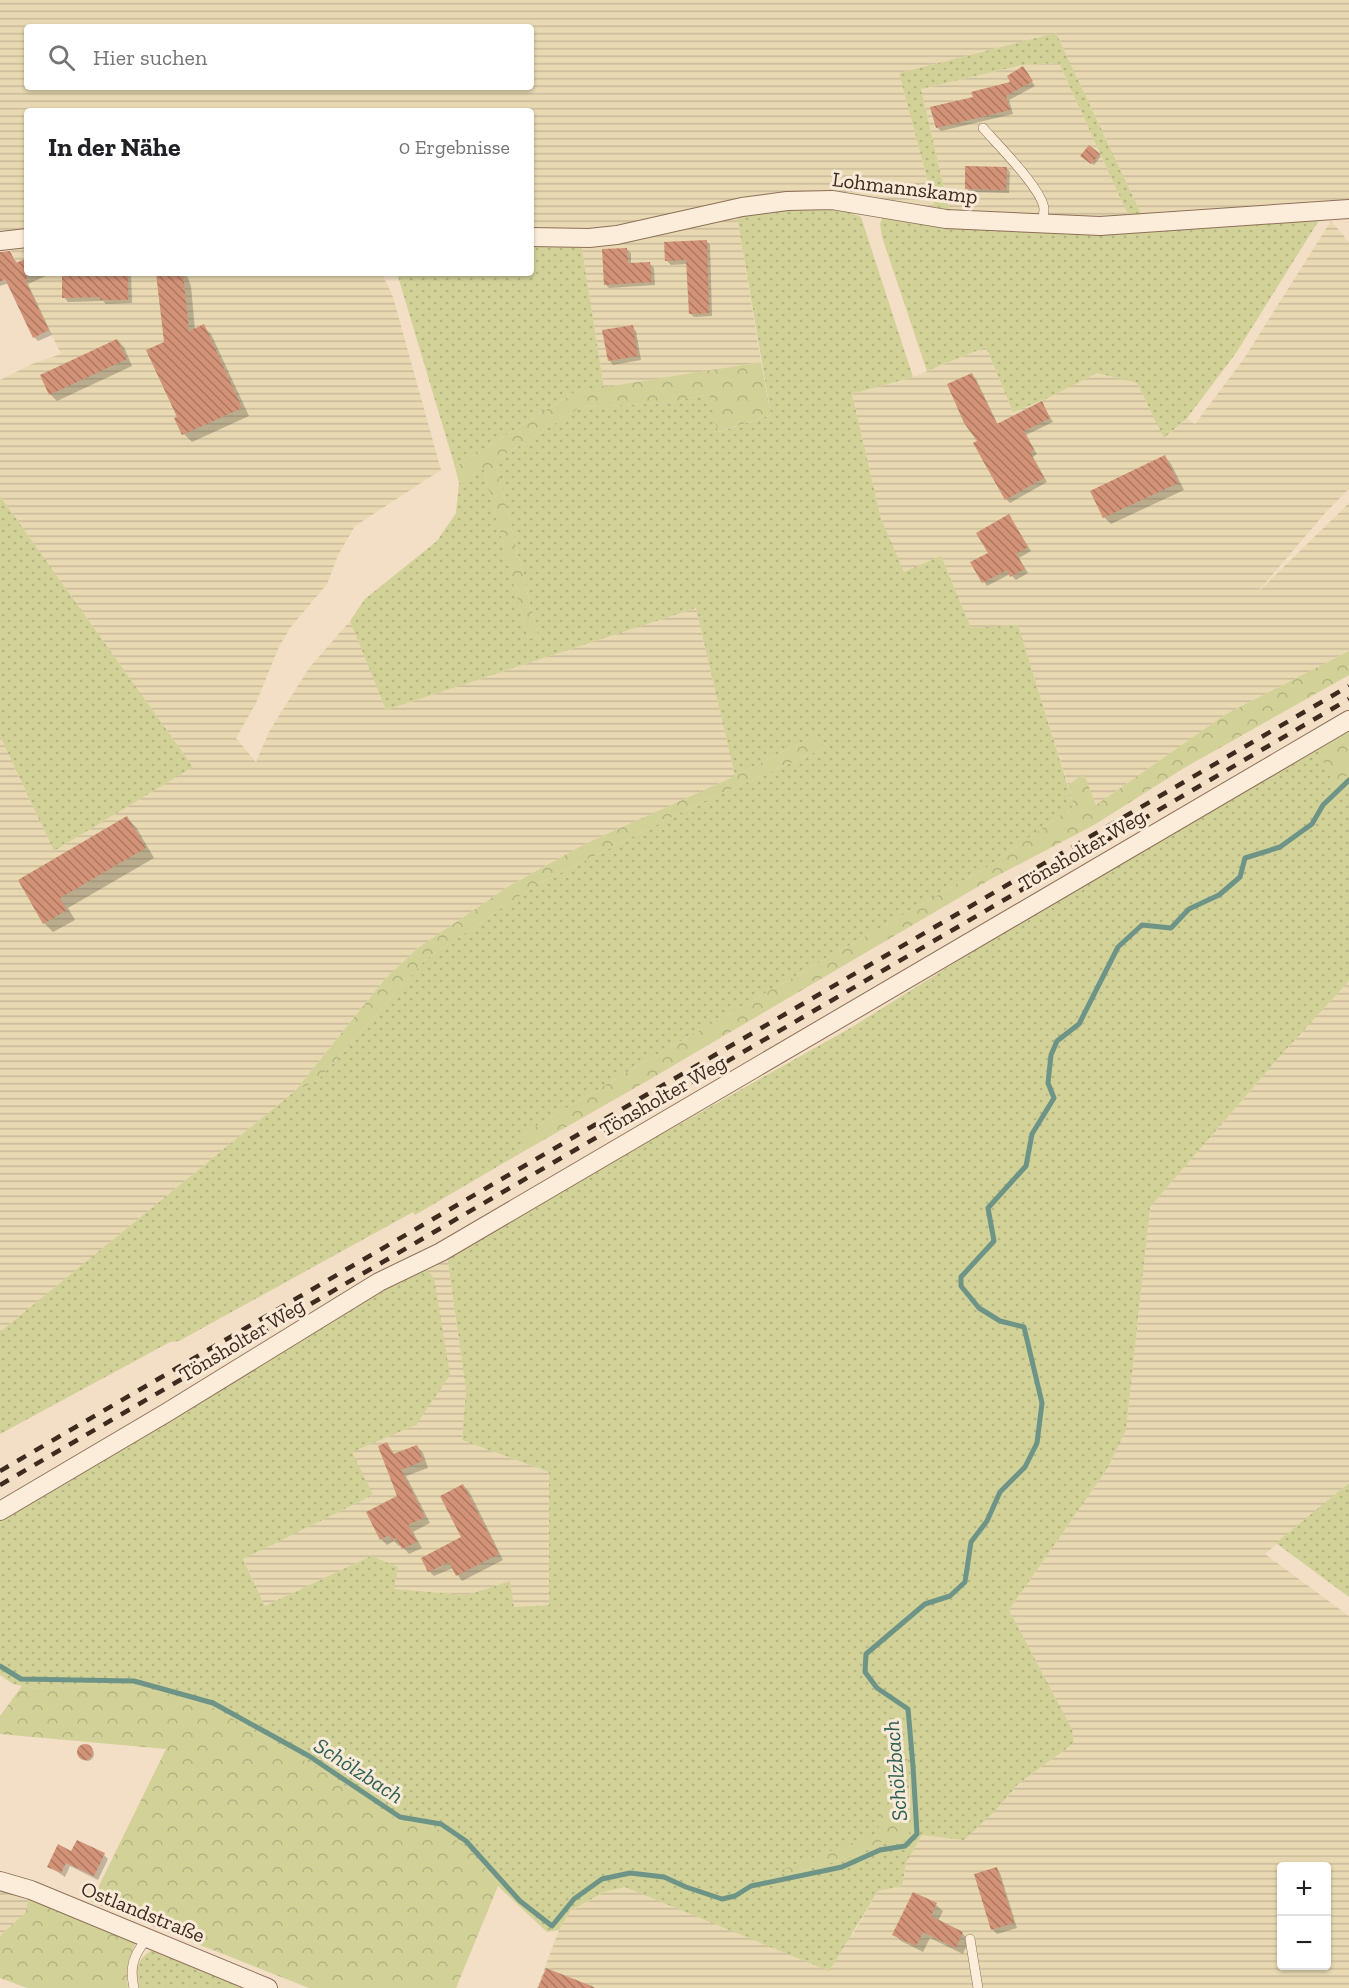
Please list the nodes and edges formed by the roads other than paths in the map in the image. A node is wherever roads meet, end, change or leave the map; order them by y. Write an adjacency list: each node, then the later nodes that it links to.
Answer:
1 (984, 128): 3 (lane)
2 (1349, 209): 3 (street, Lohmannskamp)
3 (1042, 223): 4 (street, Lohmannskamp)
4 (534, 237)
5 (24, 238): 6 (street)
6 (0, 241)
7 (1349, 720): 8 (street, Tönsholter Weg)
8 (0, 1510)
9 (0, 1881): 10 (street, Ostlandstraße)
10 (147, 1938): 12 (lane); 13 (street, Ostlandstraße)
11 (970, 1939): 14 (lane)
12 (134, 1988)
13 (268, 1988)
14 (978, 1988)

